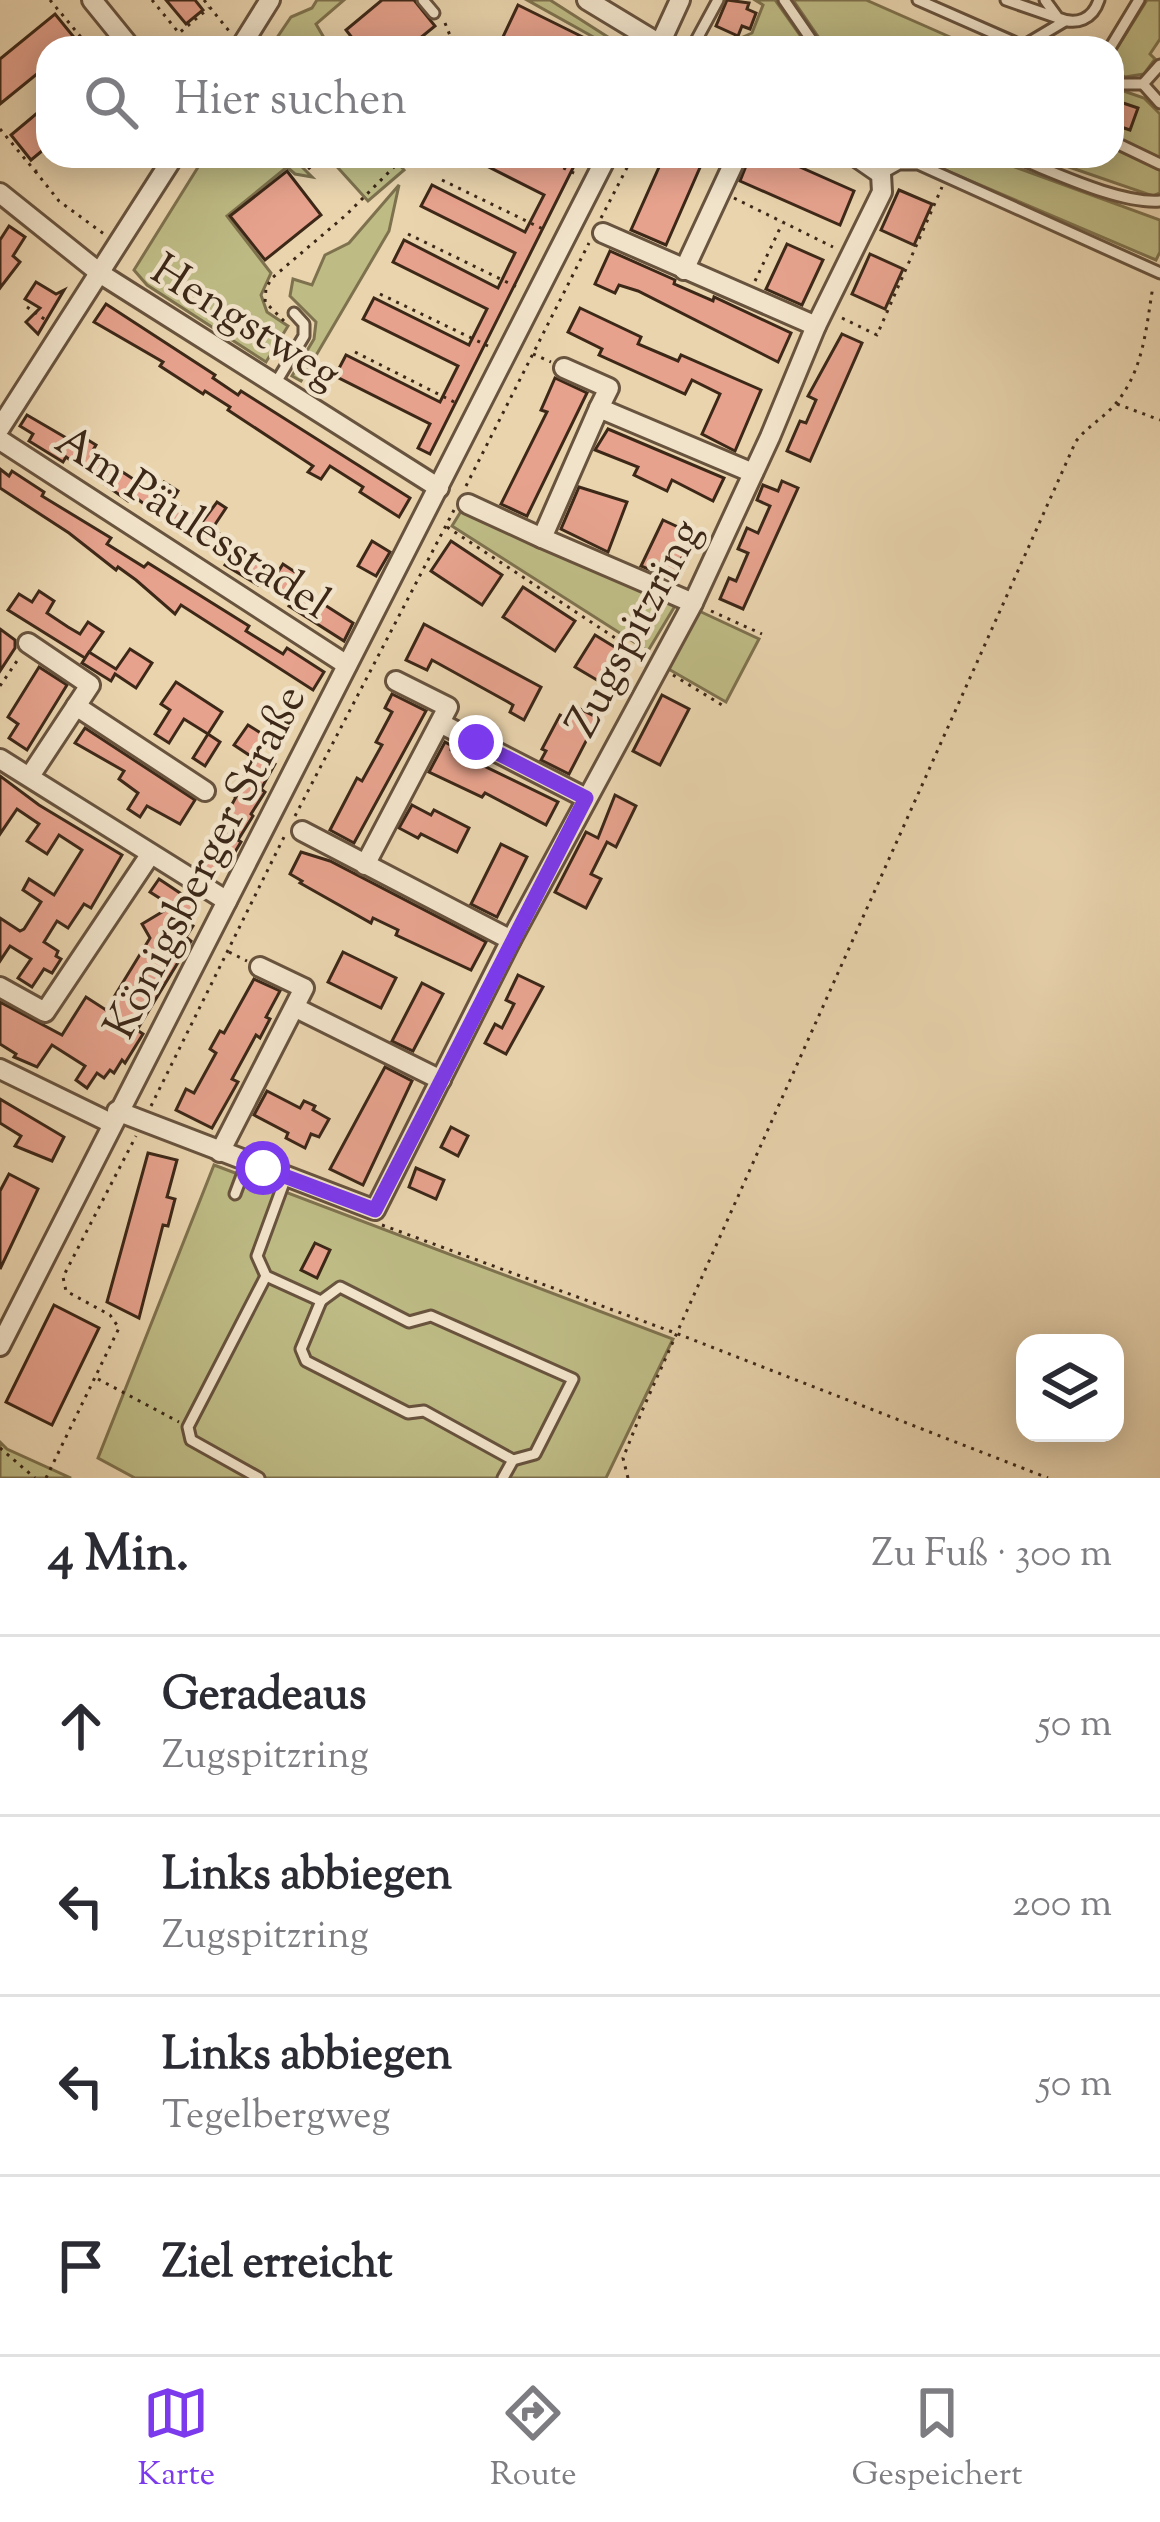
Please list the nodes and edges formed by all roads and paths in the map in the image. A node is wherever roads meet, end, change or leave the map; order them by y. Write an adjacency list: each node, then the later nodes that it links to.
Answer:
1 (50, 0): 21 (path)
2 (92, 0): 22 (street)
3 (152, 0): 16 (path)
4 (203, 0): 16 (path)
5 (270, 0): 24 (street)
6 (423, 0): 17 (lane)
7 (586, 0): 26 (street)
8 (680, 0): 27 (street)
9 (718, 0): 28 (lane)
10 (784, 0): 29 (lane)
11 (918, 0): 30 (lane)
12 (1006, 0): 19 (lane)
13 (1044, 0): 19 (lane)
14 (1099, 0): 19 (lane)
15 (1139, 0): 32 (lane)
16 (209, 8): 23 (path)
17 (434, 13): 20 (path)
18 (451, 17): 20 (path)
19 (1062, 20): 31 (lane)
20 (446, 24): 25 (path)
21 (77, 36)
22 (124, 36)
23 (233, 36)
24 (248, 36)
25 (450, 36)
26 (644, 36)
27 (662, 36)
28 (698, 36)
29 (809, 36)
30 (1000, 36)
31 (1038, 36)
32 (1117, 36)
33 (1160, 65): 35 (lane)
34 (1124, 83): 35 (lane)
35 (1143, 84): 36 (lane)
36 (1160, 103)
37 (0, 129): 65 (path)
38 (1124, 147): 39 (lane)
39 (1160, 164)
40 (167, 168): 65 (street)
41 (310, 168): 51 (path)
42 (393, 168): 76 (path)
43 (563, 168): 56 (path)
44 (601, 168): 56 (street, Königsberger Straße)
45 (627, 168): 79 (path)
46 (732, 168): 57 (street)
47 (872, 168): 52 (street)
48 (894, 168): 52 (lane)
49 (928, 168): 53 (lane)
50 (1043, 168): 59 (lane)
51 (308, 170)
52 (881, 174): 66 (street, Zugspitzring)
53 (947, 176): 68 (lane); 75 (path)
54 (0, 180): 60 (lane, Hengstweg)
55 (442, 180): 64 (path)
56 (593, 183): 64 (street, Königsberger Straße)
57 (721, 192): 61 (path); 67 (street)
58 (0, 194): 60 (street, Hengstweg)
59 (1158, 201)
60 (21, 207): 69 (street, Hengstweg)
61 (783, 222): 66 (path); 72 (path)
62 (603, 233): 67 (street)
63 (408, 234): 71 (path)
64 (565, 240): 71 (street, Königsberger Straße)
65 (120, 244): 69 (street)
66 (850, 256): 75 (street, Zugspitzring)
67 (684, 270): 72 (street)
68 (1158, 272): 83 (path)
69 (101, 274): 77 (street); 82 (street, Hengstweg)
70 (380, 294): 80 (path)
71 (536, 296): 80 (street, Königsberger Straße)
72 (748, 297): 75 (street)
73 (28, 307): 77 (path)
74 (294, 313): 82 (lane)
75 (820, 318): 89 (street, Zugspitzring)
76 (292, 328)
77 (63, 333): 87 (street)
78 (355, 352): 85 (path)
79 (532, 354): 81 (path); 92 (path)
80 (506, 355): 85 (street, Königsberger Straße)
81 (564, 368): 84 (street)
82 (275, 383): 90 (street, Hengstweg)
83 (1116, 404): 86 (path); 129 (path)
84 (599, 408): 89 (street); 93 (street)
85 (476, 413): 90 (street, Königsberger Straße)
86 (1160, 420)
87 (0, 428)
88 (0, 440): 97 (street, Am Päulesstadel)
89 (753, 473): 94 (street, Zugspitzring)
90 (439, 488): 97 (street, Königsberger Straße)
91 (468, 504): 93 (street)
92 (446, 526): 98 (path); 99 (path)
93 (542, 538): 94 (street)
94 (693, 603): 95 (path); 98 (street, Zugspitzring)
95 (762, 634)
96 (28, 644): 101 (path); 103 (street)
97 (349, 661): 99 (path); 112 (street, Königsberger Straße)
98 (658, 666): 102 (path); 108 (street, Zugspitzring)
99 (374, 668): 114 (path)
100 (396, 681): 104 (street)
101 (0, 686)
102 (722, 705)
103 (76, 706): 106 (street); 107 (street)
104 (440, 723): 108 (street); 111 (street)
105 (0, 759): 106 (street)
106 (31, 776): 110 (street)
107 (205, 791)
108 (586, 798): 113 (street, Zugspitzring)
109 (302, 831): 111 (street)
110 (150, 855): 112 (street); 116 (street)
111 (365, 865): 113 (street)
112 (227, 901): 120 (street, Königsberger Straße)
113 (511, 940): 119 (street, Zugspitzring)
114 (226, 952): 115 (path); 121 (path)
115 (260, 967): 117 (street)
116 (0, 986)
117 (296, 1008): 119 (street); 122 (street)
118 (0, 1069): 120 (street)
119 (441, 1079): 126 (street, Zugspitzring)
120 (114, 1117): 121 (street); 130 (street, Königsberger Straße)
121 (142, 1123): 122 (street); 131 (path)
122 (220, 1152): 123 (street)
123 (247, 1162): 124 (street); 125 (lane)
124 (286, 1177): 126 (street); 127 (lane)
125 (235, 1194)
126 (376, 1217): 129 (path)
127 (266, 1276): 128 (lane); 132 (lane)
128 (321, 1301): 134 (lane); 134 (lane)
129 (678, 1334): 139 (path); 140 (path)
130 (0, 1346)
131 (96, 1378): 132 (path); 136 (path)
132 (188, 1427): 137 (lane)
133 (0, 1448): 135 (path)
134 (513, 1460): 138 (lane)
135 (34, 1478)
136 (46, 1478)
137 (259, 1478)
138 (503, 1478)
139 (628, 1478)
140 (1048, 1478)

